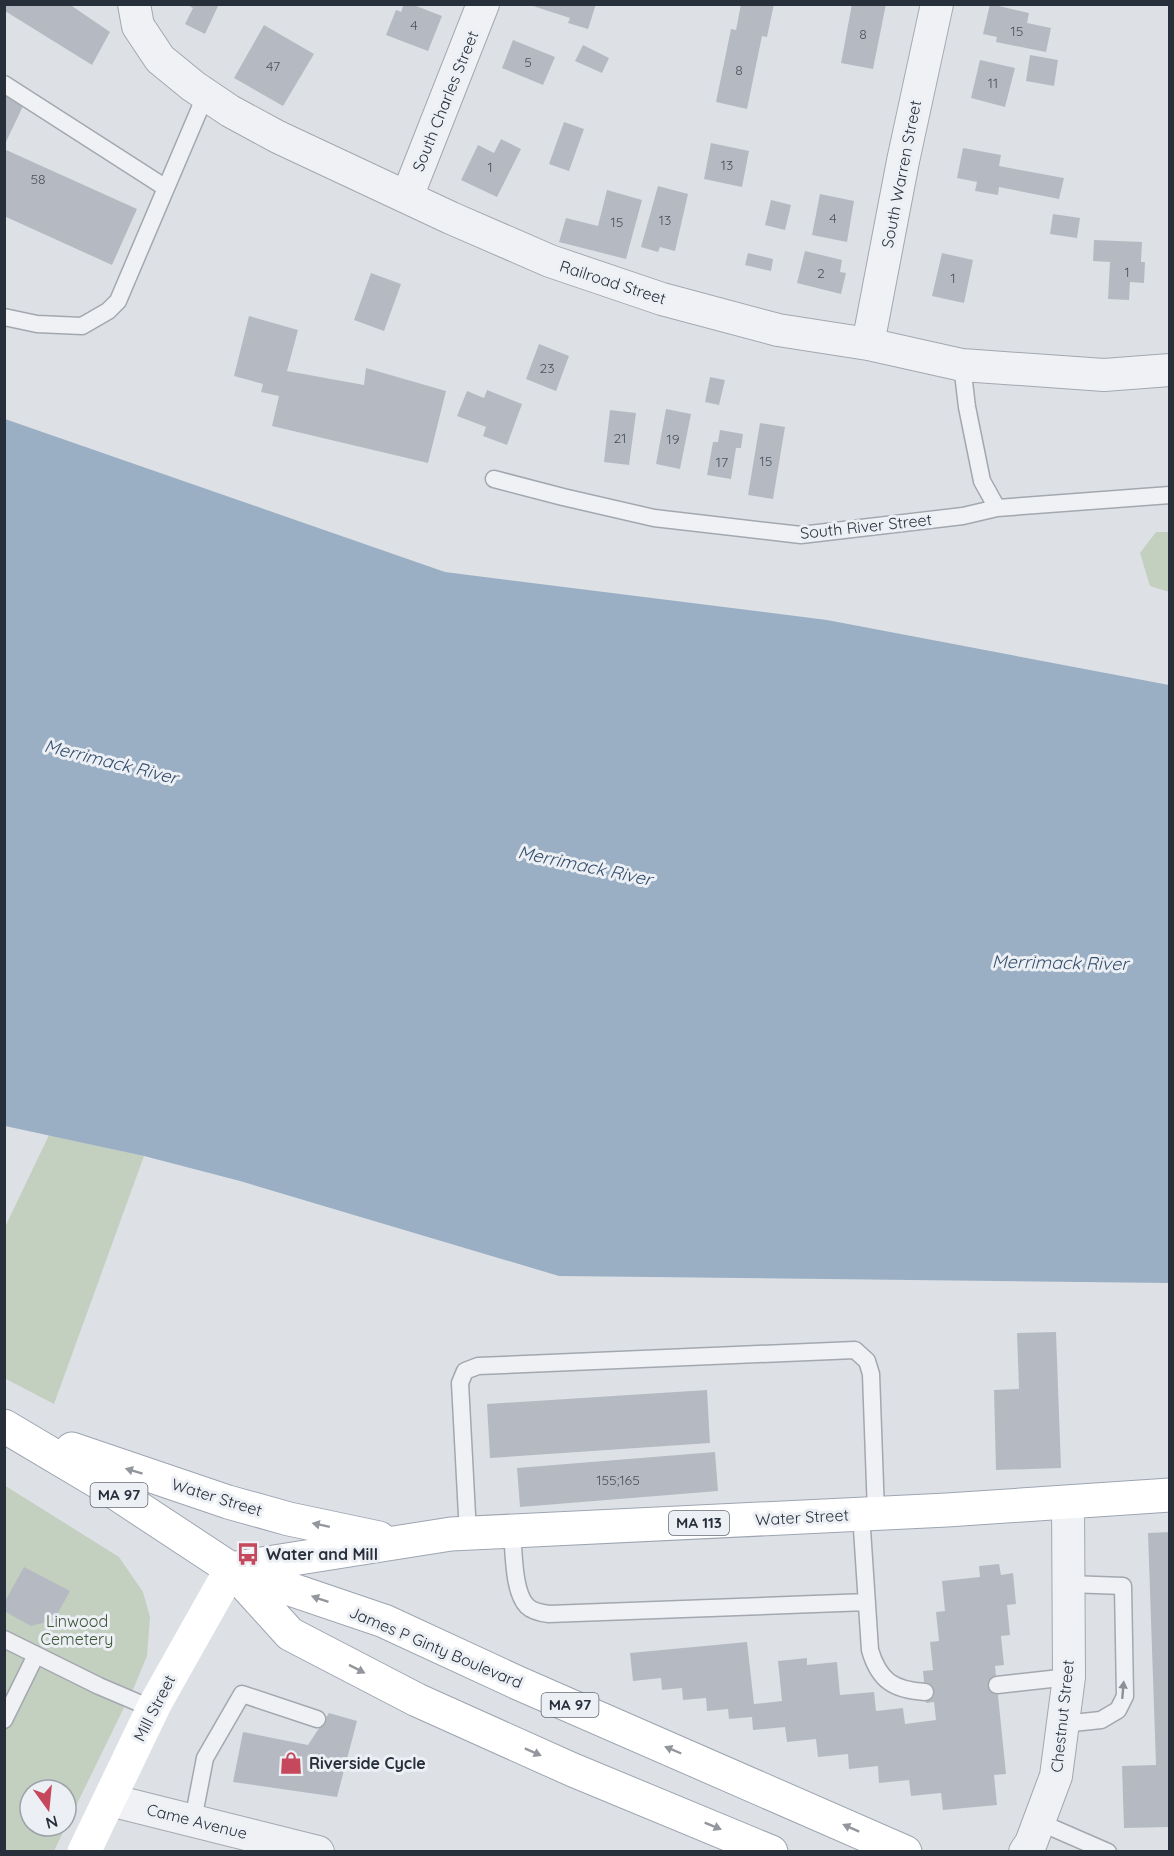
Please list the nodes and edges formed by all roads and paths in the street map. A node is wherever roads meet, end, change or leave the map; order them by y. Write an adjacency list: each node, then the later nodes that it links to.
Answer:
1 (134, 4): 5 (street, Railroad Street)
2 (483, 4): 7 (street, South Charles Street)
3 (936, 4): 9 (street, South Warren Street)
4 (4, 84): 6 (lane)
5 (206, 94): 6 (lane); 7 (street, Railroad Street)
6 (166, 188): 8 (lane)
7 (407, 198): 9 (street, Railroad Street)
8 (4, 317)
9 (868, 344): 10 (street, Railroad Street)
10 (962, 365): 11 (street, Railroad Street); 14 (lane)
11 (1170, 370)
12 (494, 479): 14 (lane, South River Street)
13 (1170, 495): 14 (lane, South River Street)
14 (996, 508)
15 (4, 1426): 21 (main road, Water Street, one-way to 15); 22 (main road, Water Street / MA 97)
16 (1170, 1495): 17 (main road, Water Street / MA 113)
17 (1068, 1502): 18 (main road, Water Street / MA 113); 23 (street, Chestnut Street)
18 (869, 1513): 19 (main road, Water Street / MA 113); 20 (lane); 24 (lane)
19 (512, 1532): 20 (main road, Water Street / MA 113); 24 (lane)
20 (468, 1534): 21 (main road, Water Street / MA 113)
21 (399, 1542): 22 (main road, Water Street / MA 113)
22 (231, 1569): 30 (main road, Mill Street); 39 (main road, MA 97, one-way to 39); 40 (main road, James P Ginty Boulevard / MA 97, one-way to 22)
23 (1069, 1584): 27 (street, Chestnut Street); 33 (lane, one-way to 23)
24 (867, 1602): 29 (lane)
25 (4, 1639): 26 (lane)
26 (36, 1655): 30 (lane); 32 (lane)
27 (1069, 1677): 28 (lane); 33 (street, Chestnut Street)
28 (997, 1686)
29 (925, 1692)
30 (153, 1709): 34 (main road, Mill Street)
31 (317, 1719): 35 (lane)
32 (4, 1720)
33 (1063, 1724): 36 (street, Chestnut Street)
34 (110, 1800): 35 (street, Came Avenue); 37 (main road, Mill Street)
35 (193, 1820): 38 (street, Came Avenue)
36 (1039, 1822): 41 (street, Chestnut Street); 42 (lane)
37 (84, 1851)
38 (318, 1851)
39 (771, 1851)
40 (905, 1851)
41 (1025, 1851)
42 (1108, 1851)

